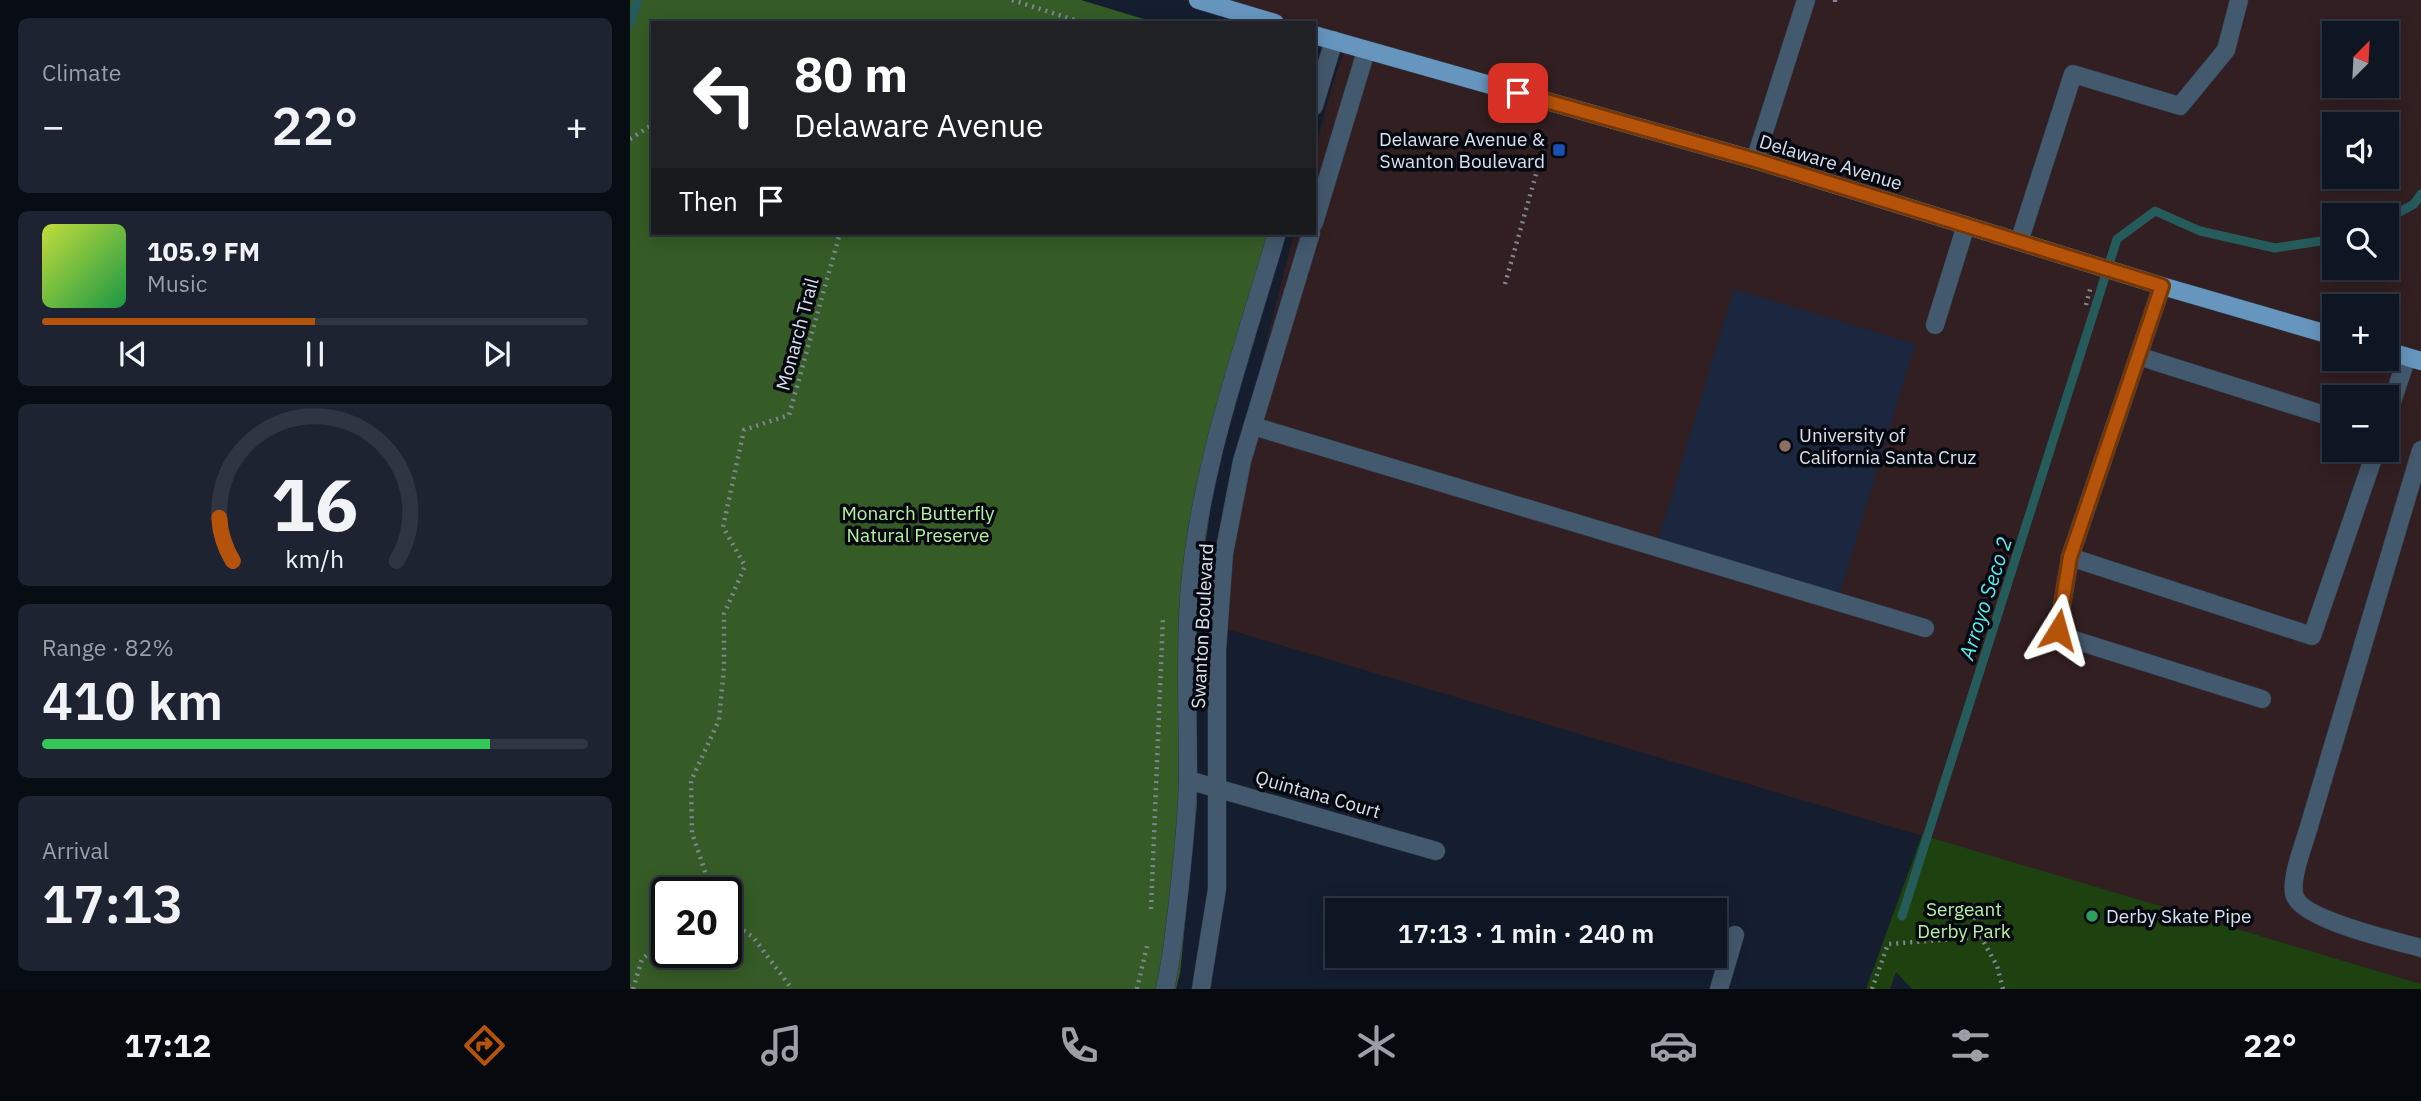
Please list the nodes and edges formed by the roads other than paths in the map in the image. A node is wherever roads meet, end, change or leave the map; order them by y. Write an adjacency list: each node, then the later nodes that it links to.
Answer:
1 (1806, 0): 9 (street)
2 (2239, 0): 14 (street)
3 (1206, 1): 4 (main road)
4 (1269, 21)
5 (1316, 35): 6 (main road, Delaware Avenue)
6 (1334, 40): 7 (main road, Delaware Avenue); 8 (street)
7 (1366, 51): 9 (main road, Delaware Avenue); 10 (street)
8 (1316, 99)
9 (1755, 160): 11 (main road, Delaware Avenue)
10 (1316, 216)
11 (1966, 225): 14 (main road, Delaware Avenue); 16 (street)
12 (1276, 235): 28 (street, Swanton Boulevard)
13 (1310, 235): 22 (street, Swanton Boulevard)
14 (2020, 242): 15 (main road, Delaware Avenue)
15 (2162, 286): 17 (main road, Delaware Avenue); 18 (street)
16 (1935, 325)
17 (2322, 333)
18 (2138, 356): 21 (street); 25 (street)
19 (2414, 359): 20 (street)
20 (2399, 391)
21 (2322, 414)
22 (1252, 426): 26 (street); 29 (street, Swanton Boulevard)
23 (2421, 450): 32 (street)
24 (2372, 462): 25 (street)
25 (2070, 557): 27 (street)
26 (1925, 628)
27 (2262, 699)
28 (1188, 780): 29 (street, Quintana Court); 34 (street, Swanton Boulevard)
29 (1218, 787): 30 (street, Quintana Court); 35 (street, Swanton Boulevard)
30 (1436, 851)
31 (1735, 935): 33 (street)
32 (2421, 948)
33 (1722, 987)
34 (1165, 989)
35 (1201, 989)

